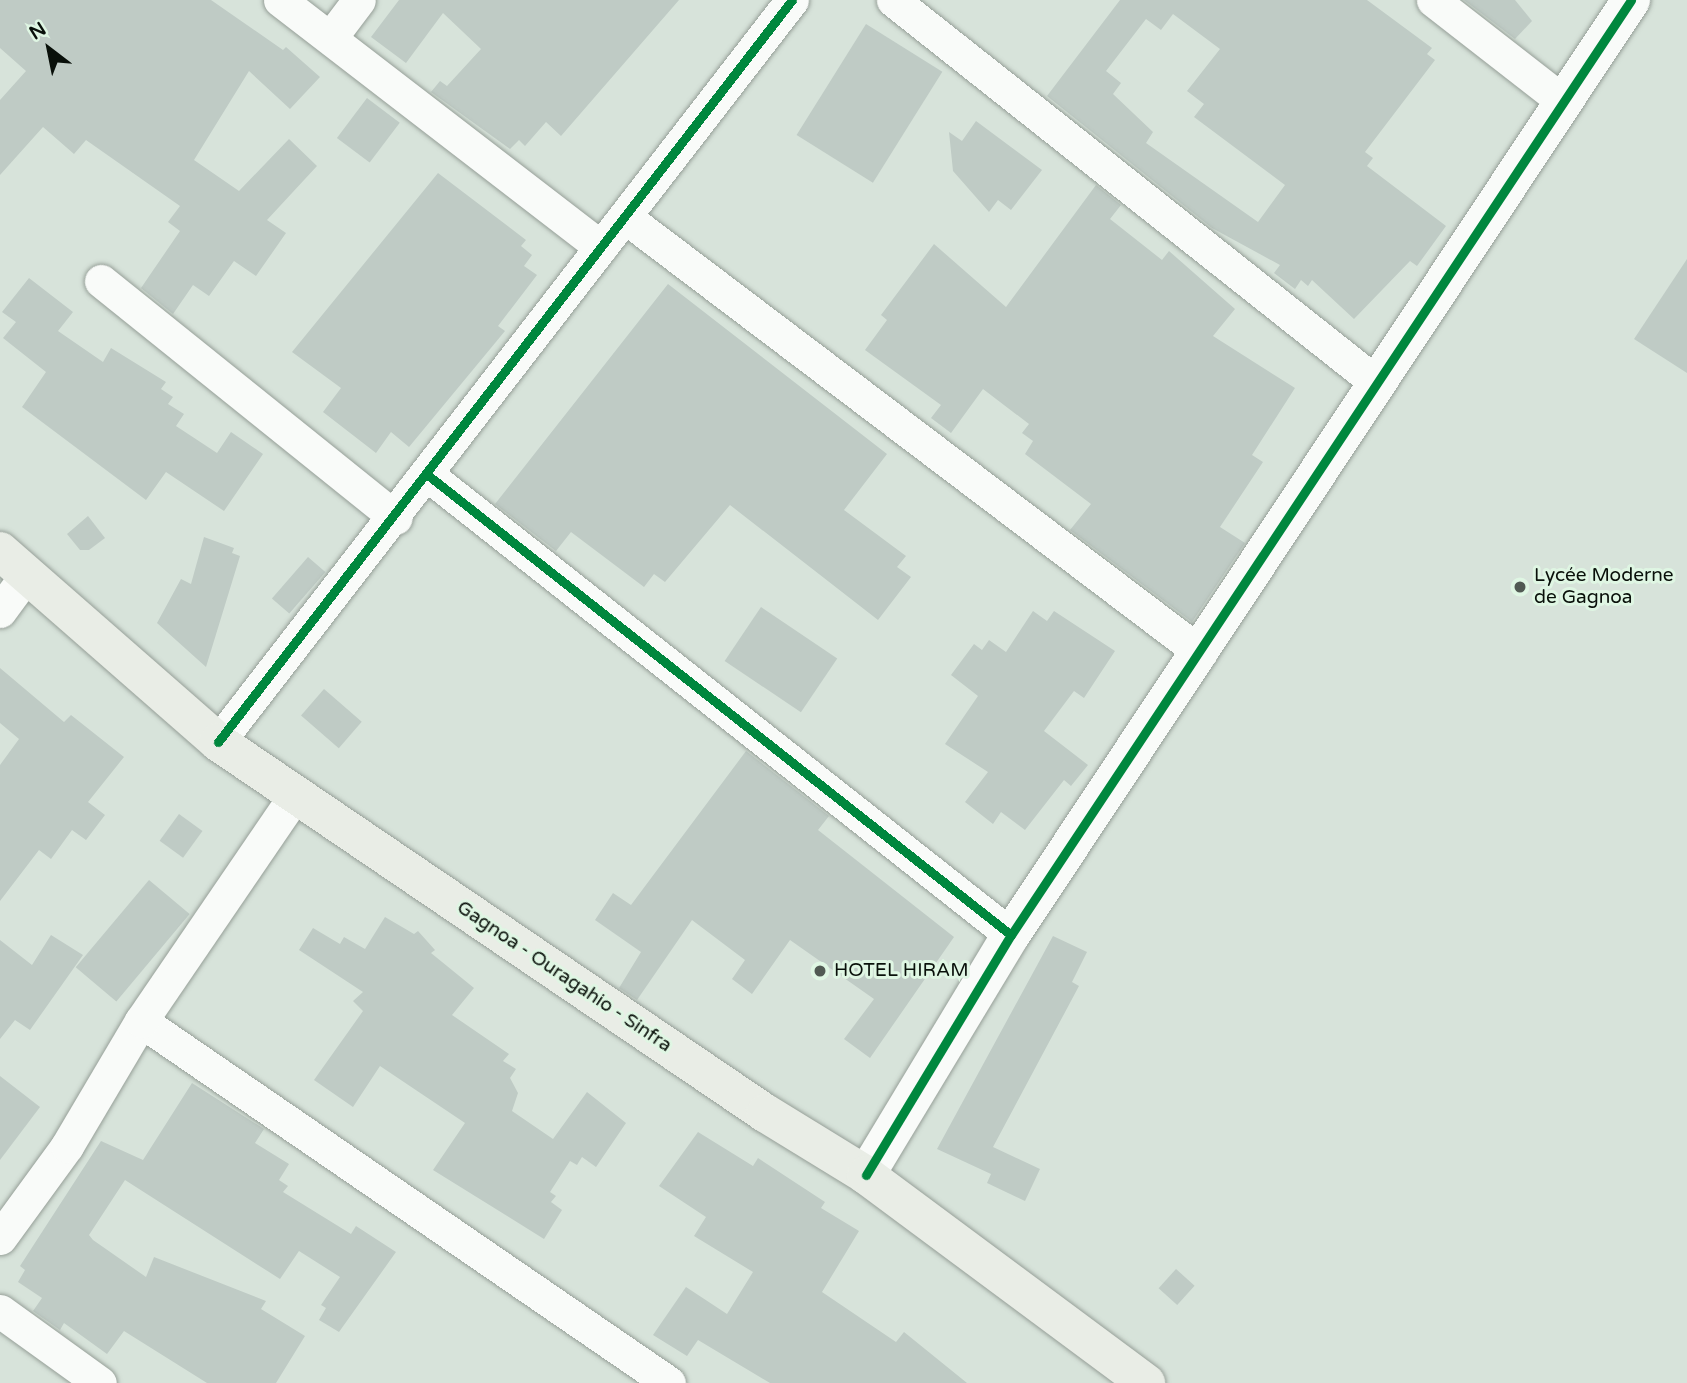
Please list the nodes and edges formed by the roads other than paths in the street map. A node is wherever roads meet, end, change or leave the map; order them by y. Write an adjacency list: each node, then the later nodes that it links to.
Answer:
1 (280, 0): 7 (street)
2 (359, 0): 7 (street)
3 (792, 0): 9 (street)
4 (893, 0): 12 (street)
5 (1433, 0): 8 (street)
6 (1631, 0): 8 (street)
7 (331, 37): 10 (street)
8 (1564, 102): 12 (street)
9 (625, 217): 10 (street); 17 (street)
10 (601, 247): 13 (street)
11 (101, 281): 14 (street)
12 (1378, 384): 17 (street)
13 (429, 476): 14 (street); 20 (street)
14 (396, 518): 18 (street)
15 (13, 564): 16 (street); 18 (main road, Gagnoa - Ouragahio - Sinfra)
16 (0, 611)
17 (1201, 653): 20 (street)
18 (218, 742): 19 (main road, Gagnoa - Ouragahio - Sinfra)
19 (295, 797): 21 (street); 22 (main road, Gagnoa - Ouragahio - Sinfra)
20 (1012, 935): 22 (street)
21 (141, 1021): 23 (street); 26 (street)
22 (866, 1175): 27 (main road, Gagnoa - Ouragahio - Sinfra)
23 (0, 1238)
24 (0, 1311): 25 (street)
25 (100, 1383)
26 (669, 1383)
27 (1146, 1383)

